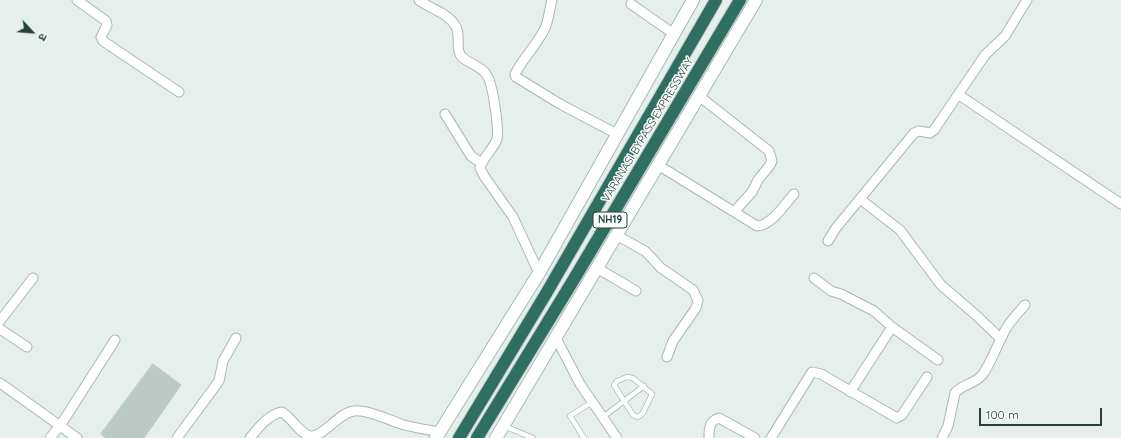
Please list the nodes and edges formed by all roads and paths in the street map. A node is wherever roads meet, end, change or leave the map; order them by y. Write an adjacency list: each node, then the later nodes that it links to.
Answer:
1 (77, 0): 11 (street)
2 (419, 0): 16 (street)
3 (552, 0): 15 (street)
4 (693, 0): 10 (street)
5 (716, 0): 55 (highway, VARANASI BYPASS EXPRESSWAY / NH19)
6 (740, 0): 56 (highway, VARANASI BYPASS EXPRESSWAY / NH19)
7 (756, 0): 13 (street)
8 (1028, 0): 12 (street)
9 (631, 4): 10 (street)
10 (674, 34): 15 (street)
11 (179, 92)
12 (959, 95): 19 (street); 20 (street)
13 (699, 96): 17 (street); 21 (street)
14 (446, 114): 16 (street)
15 (617, 134): 25 (street)
16 (481, 163): 25 (street)
17 (658, 165): 21 (street); 22 (street)
18 (794, 194): 21 (street)
19 (860, 199): 23 (street); 35 (street)
20 (1121, 204)
21 (734, 212)
22 (616, 235): 24 (street); 38 (street)
23 (828, 241)
24 (597, 268): 28 (street); 34 (street)
25 (539, 273): 49 (street)
26 (33, 278): 30 (street)
27 (814, 278): 31 (street)
28 (636, 291)
29 (1025, 305): 35 (street)
30 (0, 321)
31 (892, 326): 39 (street); 43 (street)
32 (0, 329): 37 (street)
33 (236, 338): 53 (street)
34 (556, 338): 45 (street); 48 (street)
35 (1001, 339): 63 (street)
36 (115, 340): 47 (street)
37 (27, 347)
38 (667, 357)
39 (938, 360)
40 (927, 377): 43 (street)
41 (0, 383): 47 (street)
42 (644, 386): 44 (lane); 44 (lane); 44 (lane)
43 (850, 392): 50 (street)
44 (623, 401): 46 (lane)
45 (592, 402): 46 (street); 59 (lane)
46 (602, 417): 60 (street)
47 (60, 426): 51 (street); 52 (street)
48 (504, 426): 57 (street); 58 (lane)
49 (438, 435): 54 (street)
50 (776, 437)
51 (50, 438)
52 (77, 438)
53 (177, 438)
54 (250, 438)
55 (459, 438)
56 (477, 438)
57 (496, 438)
58 (532, 438)
59 (584, 438)
60 (617, 438)
61 (709, 438): 62 (street)
62 (755, 438)
63 (942, 438)

